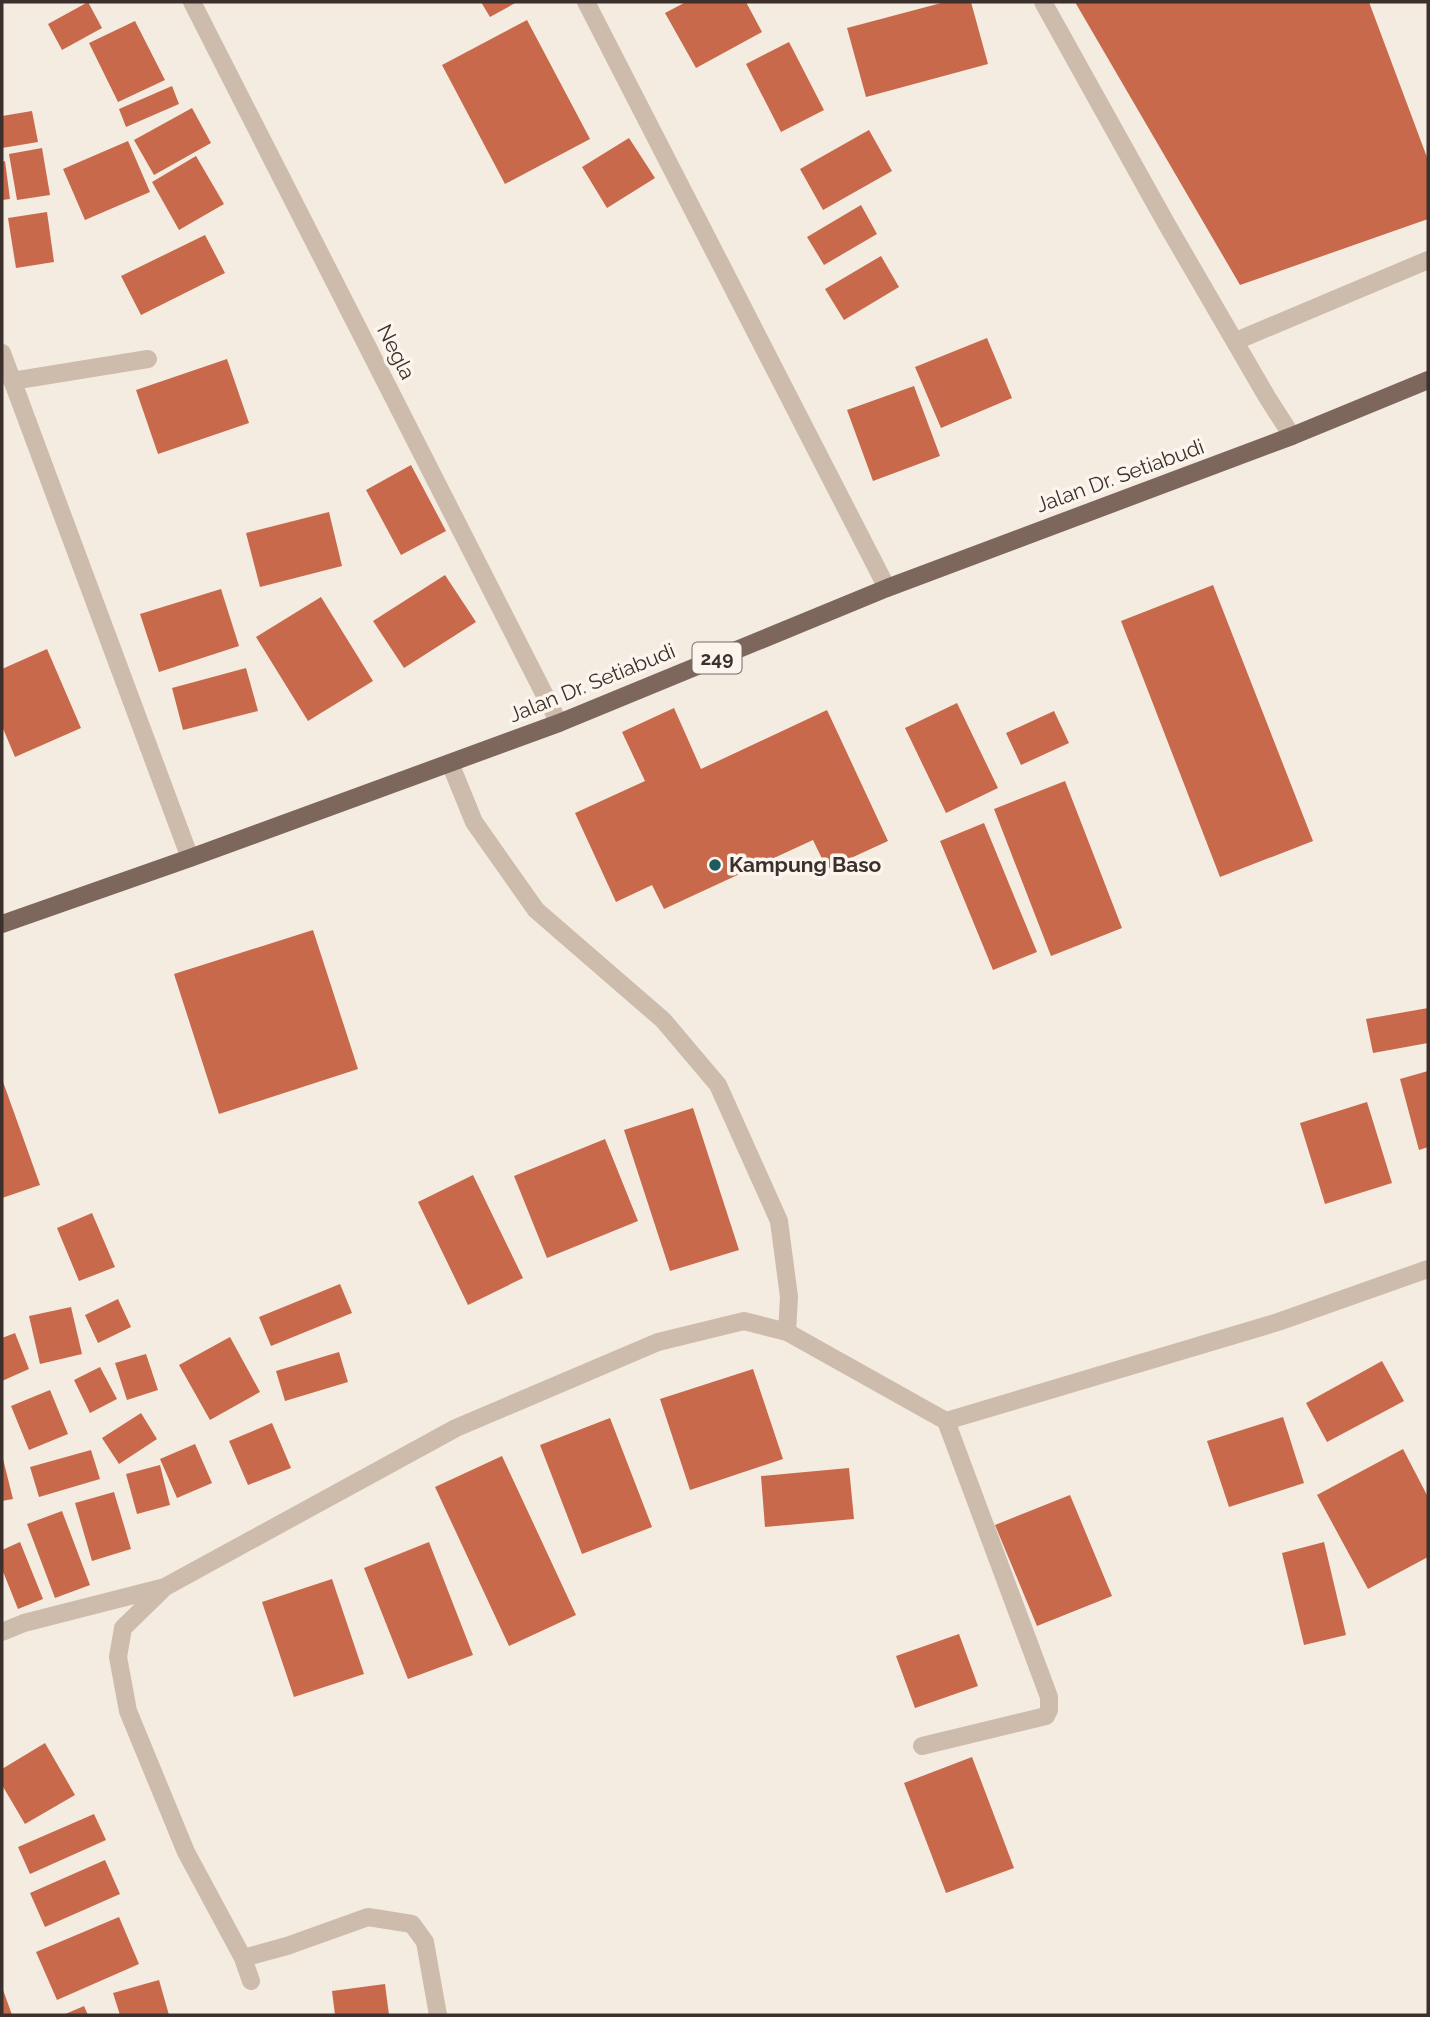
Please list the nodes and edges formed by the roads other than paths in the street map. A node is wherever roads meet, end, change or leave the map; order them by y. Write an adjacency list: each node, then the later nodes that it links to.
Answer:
1 (192, 2): 12 (street, Negla)
2 (586, 2): 11 (street)
3 (1044, 2): 5 (street)
4 (1428, 260): 5 (street)
5 (1236, 341): 10 (street)
6 (2, 353): 9 (street)
7 (148, 359): 9 (street)
8 (1428, 380): 10 (main road, Jalan Dr. Setiabudi / 249)
9 (12, 381): 14 (street)
10 (1292, 436): 11 (main road, Jalan Dr. Setiabudi / 249)
11 (887, 588): 12 (main road, Jalan Dr. Setiabudi / 249)
12 (559, 723): 13 (main road, Jalan Dr. Setiabudi / 249)
13 (450, 763): 14 (main road, Jalan Dr. Setiabudi / 249); 17 (street)
14 (190, 858): 15 (main road, Jalan Dr. Setiabudi / 249)
15 (2, 924)
16 (1428, 1269): 18 (street)
17 (787, 1332): 18 (street); 19 (street)
18 (946, 1421): 21 (street)
19 (165, 1587): 20 (street); 22 (street)
20 (2, 1632)
21 (922, 1746)
22 (243, 1958): 23 (street); 24 (street)
23 (251, 1981)
24 (438, 2015)

